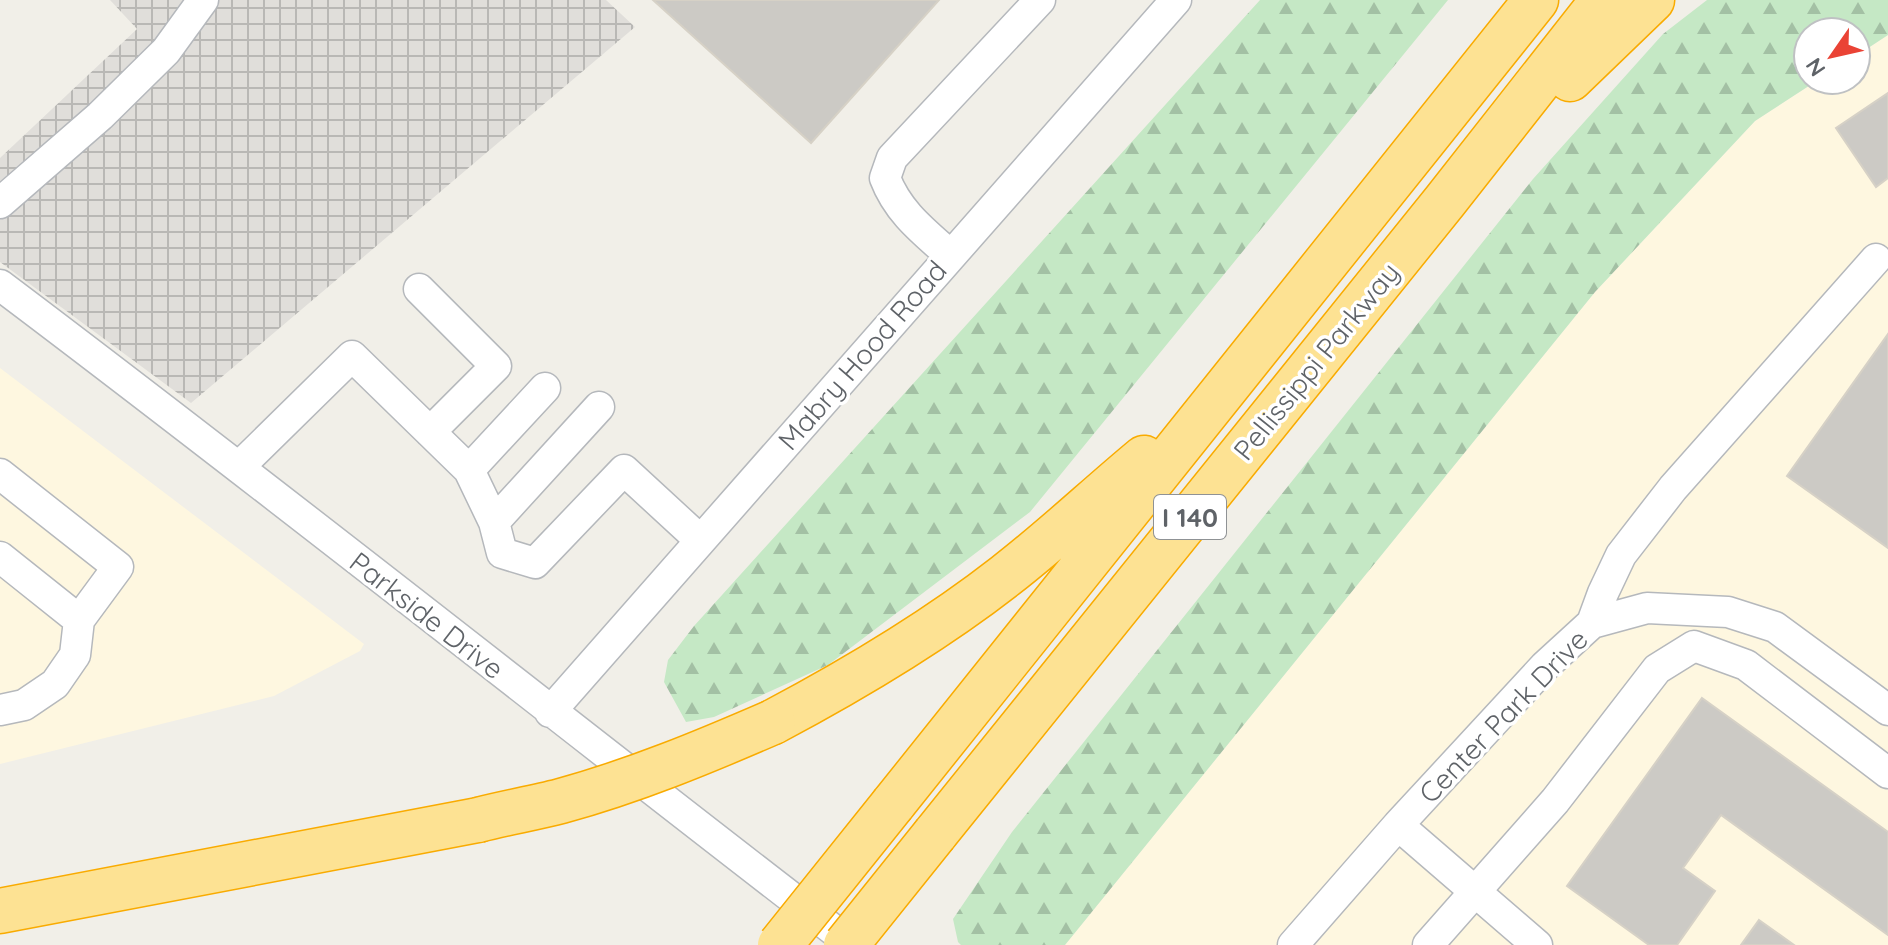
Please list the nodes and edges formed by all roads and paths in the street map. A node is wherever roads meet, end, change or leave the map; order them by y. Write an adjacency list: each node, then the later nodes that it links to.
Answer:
1 (203, 0): 10 (street)
2 (1040, 0): 11 (street)
3 (1176, 0): 11 (street, Mabry Hood Road)
4 (1522, 0): 8 (highway)
5 (1536, 0): 8 (highway, Pellissippi Parkway / I 140)
6 (1603, 0): 9 (highway, Pellissippi Parkway / I 140)
7 (1652, 0): 9 (highway)
8 (1463, 90): 16 (highway, Pellissippi Parkway / I 140)
9 (1445, 201): 35 (highway, Pellissippi Parkway / I 140, bridge)
10 (0, 203)
11 (950, 255): 23 (street, Mabry Hood Road)
12 (1876, 259): 26 (street)
13 (0, 285): 19 (street, Parkside Drive)
14 (419, 289): 18 (street)
15 (545, 388): 20 (street)
16 (1214, 401): 33 (highway, bridge); 34 (highway, Pellissippi Parkway / I 140, bridge)
17 (599, 407): 22 (street)
18 (430, 432): 19 (street); 20 (street)
19 (240, 466): 29 (street, Parkside Drive)
20 (469, 470): 22 (street)
21 (0, 474): 25 (street)
22 (494, 522): 23 (street)
23 (700, 540): 29 (street, Mabry Hood Road)
24 (0, 557): 25 (street)
25 (79, 620): 27 (street)
26 (1592, 623): 28 (street, Center Park Drive); 31 (street, Center Park Drive)
27 (0, 710)
28 (1888, 710)
29 (550, 712): 36 (street, Parkside Drive)
30 (1888, 773): 32 (street)
31 (1398, 825): 32 (street); 37 (street, Center Park Drive)
32 (1476, 892): 38 (street); 39 (street)
33 (0, 911)
34 (780, 945)
35 (846, 945)
36 (853, 945)
37 (1293, 945)
38 (1428, 945)
39 (1537, 945)

